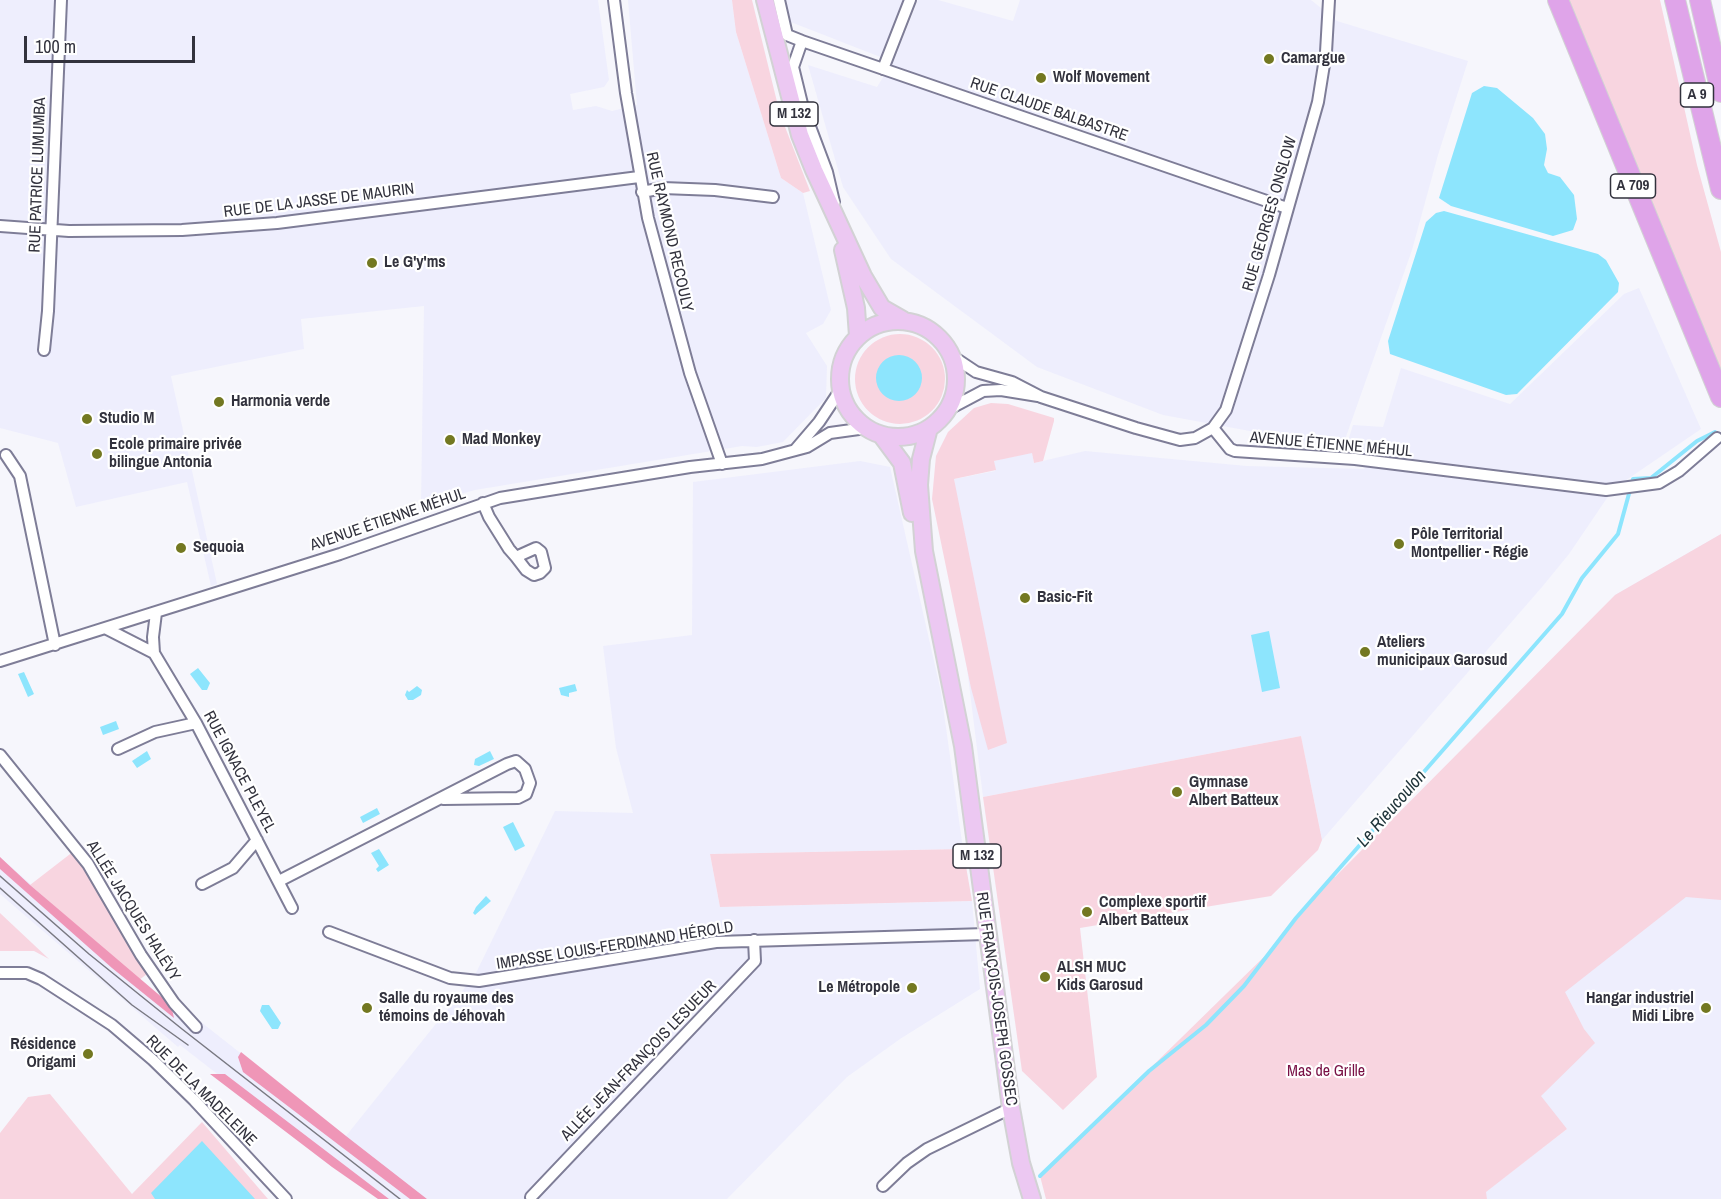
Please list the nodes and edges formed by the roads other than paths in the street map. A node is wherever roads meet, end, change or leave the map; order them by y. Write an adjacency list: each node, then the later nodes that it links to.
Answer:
1 (61, 0): 20 (street, RUE PATRICE LUMUMBA)
2 (615, 0): 13 (street, RUE RAYMOND RECOULY)
3 (765, 0): 18 (main road, M 132)
4 (779, 0): 10 (street)
5 (910, 0): 11 (street)
6 (1329, 0): 17 (street, RUE GEORGES ONSLOW)
7 (1558, 0): 27 (highway, A 709)
8 (1675, 0): 14 (highway, A 9)
9 (1700, 0): 12 (highway, A 9)
10 (802, 41): 11 (street, RUE CLAUDE BALBASTRE); 18 (street)
11 (883, 69): 17 (street, RUE CLAUDE BALBASTRE)
12 (1721, 92)
13 (639, 177): 15 (street, RUE RAYMOND RECOULY); 20 (street, RUE DE LA JASSE DE MAURIN)
14 (1721, 189)
15 (642, 192): 16 (street); 36 (street, RUE RAYMOND RECOULY)
16 (772, 197)
17 (1287, 208): 31 (street, RUE GEORGES ONSLOW)
18 (837, 223): 21 (main road, M 132); 22 (main road, M 132)
19 (0, 226): 20 (street, RUE DE LA JASSE DE MAURIN)
20 (51, 230): 23 (street, RUE PATRICE LUMUMBA)
21 (903, 320): 22 (main road); 24 (main road)
22 (858, 336): 25 (main road)
23 (44, 350)
24 (952, 356): 26 (street); 28 (main road)
25 (841, 389): 29 (main road); 34 (street)
26 (1041, 397): 28 (street); 31 (street)
27 (1721, 397)
28 (949, 409): 30 (main road)
29 (866, 428): 32 (main road); 34 (street, AVENUE ÉTIENNE MÉHUL)
30 (929, 428): 32 (main road); 38 (main road, RUE FRANÇOIS-JOSEPH GOSSEC / M 132)
31 (1213, 428): 33 (street, AVENUE ÉTIENNE MÉHUL)
32 (882, 436): 38 (main road, RUE FRANÇOIS-JOSEPH GOSSEC / M 132)
33 (1717, 438)
34 (795, 450): 36 (street, AVENUE ÉTIENNE MÉHUL)
35 (6, 455): 42 (street)
36 (722, 464): 37 (street, AVENUE ÉTIENNE MÉHUL)
37 (483, 503): 39 (street); 40 (street, AVENUE ÉTIENNE MÉHUL)
38 (924, 551): 54 (main road, RUE FRANÇOIS-JOSEPH GOSSEC / M 132)
39 (516, 557)
40 (156, 613): 41 (street, AVENUE ÉTIENNE MÉHUL); 43 (street)
41 (107, 629): 42 (street, AVENUE ÉTIENNE MÉHUL); 43 (street)
42 (55, 645): 44 (street, AVENUE ÉTIENNE MÉHUL)
43 (154, 653): 45 (street, RUE IGNACE PLEYEL)
44 (0, 661)
45 (196, 723): 46 (street); 49 (street, RUE IGNACE PLEYEL)
46 (118, 749)
47 (0, 755): 57 (street, ALLÉE JACQUES HALÉVY)
48 (442, 799): 48 (street); 50 (street)
49 (257, 840): 50 (street, RUE IGNACE PLEYEL); 51 (street)
50 (279, 881): 52 (street, RUE IGNACE PLEYEL)
51 (202, 884)
52 (292, 908)
53 (329, 932): 55 (street, IMPASSE LOUIS-FERDINAND HÉROLD)
54 (986, 934): 55 (street, IMPASSE LOUIS-FERDINAND HÉROLD); 58 (main road, RUE FRANÇOIS-JOSEPH GOSSEC / M 132)
55 (754, 940): 60 (street, ALLÉE JEAN-FRANÇOIS LESUEUR)
56 (0, 973): 61 (street, RUE DE LA MADELEINE)
57 (196, 1027)
58 (1011, 1108): 59 (street); 62 (main road, RUE FRANÇOIS-JOSEPH GOSSEC / M 132)
59 (883, 1186)
60 (531, 1197)
61 (286, 1199)
62 (1032, 1199)

